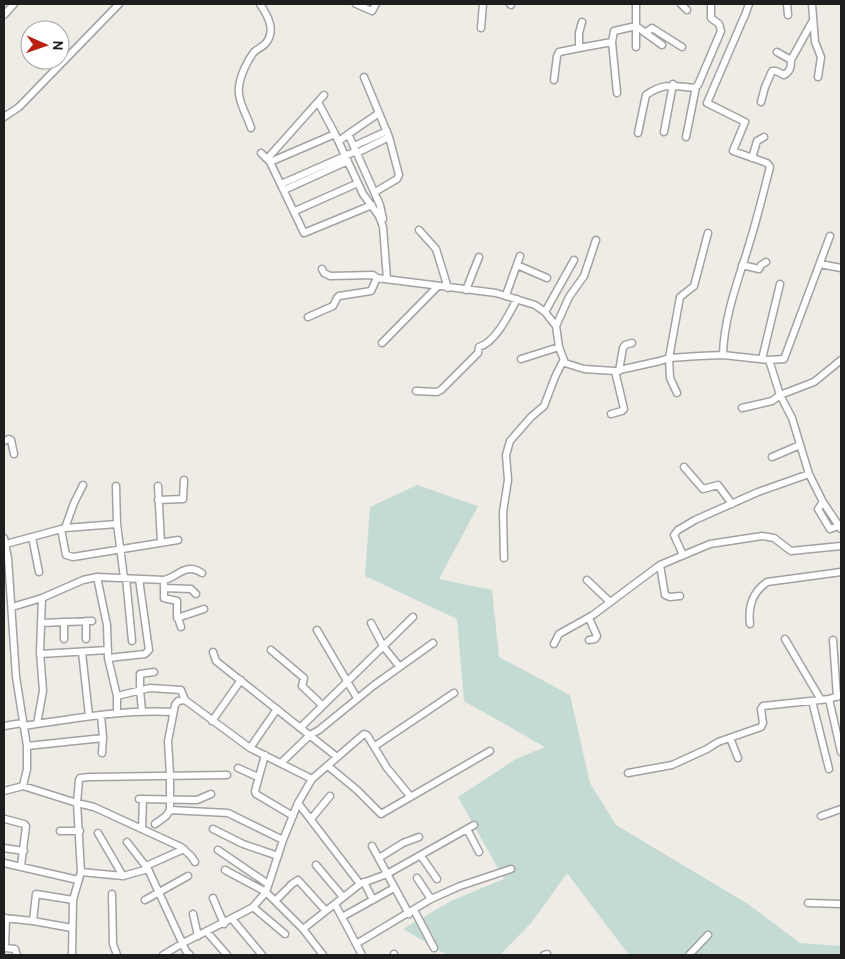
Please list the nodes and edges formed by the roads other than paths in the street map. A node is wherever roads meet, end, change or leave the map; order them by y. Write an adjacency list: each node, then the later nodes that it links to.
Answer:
1 (14, 4): 14 (street)
2 (119, 4): 38 (street)
3 (260, 4): 39 (street)
4 (356, 4): 5 (street)
5 (376, 4)
6 (483, 4): 19 (street)
7 (636, 4): 18 (street)
8 (681, 4): 13 (street)
9 (711, 4): 32 (street)
10 (749, 4): 51 (street)
11 (787, 4): 15 (street)
12 (812, 4): 16 (street)
13 (687, 10)
14 (4, 15)
15 (788, 15)
16 (812, 21): 27 (street); 29 (street)
17 (582, 22): 25 (street)
18 (636, 26): 20 (street); 21 (street); 23 (street)
19 (481, 28)
20 (645, 33): 22 (street); 24 (street)
21 (612, 42): 25 (street); 33 (street)
22 (662, 45)
23 (636, 47)
24 (682, 47)
25 (579, 48): 30 (street)
26 (777, 52): 27 (street)
27 (791, 60): 36 (street)
28 (364, 76): 37 (street)
29 (818, 77)
30 (554, 80)
31 (672, 84): 32 (street); 40 (street); 41 (street)
32 (696, 87): 45 (street)
33 (617, 93)
34 (324, 96): 35 (street)
35 (318, 102): 42 (street); 52 (street)
36 (761, 102)
37 (379, 113): 43 (street); 44 (street)
38 (4, 117)
39 (251, 128)
40 (664, 132)
41 (638, 133)
42 (335, 134): 47 (street); 52 (street)
43 (388, 134): 48 (street); 56 (street)
44 (347, 135): 47 (street); 48 (street)
45 (686, 137)
46 (764, 137): 51 (street)
47 (339, 141): 50 (street)
48 (356, 150): 50 (street); 53 (street)
49 (261, 153): 52 (street)
50 (347, 158): 54 (street); 55 (street)
51 (752, 158): 70 (street)
52 (269, 160): 55 (street)
53 (370, 182): 54 (street); 56 (street)
54 (359, 185): 57 (street); 58 (street)
55 (283, 187): 58 (street)
56 (375, 192): 59 (street)
57 (372, 205): 58 (street); 59 (street)
58 (295, 211)
59 (382, 223): 75 (street)
60 (419, 230): 78 (street)
61 (708, 234): 89 (street)
62 (830, 236): 68 (street)
63 (596, 240): 84 (street)
64 (520, 256): 69 (street)
65 (480, 257): 79 (street)
66 (574, 260): 82 (street)
67 (766, 262): 70 (street)
68 (820, 264): 71 (street); 91 (street)
69 (517, 265): 74 (street); 80 (street)
70 (742, 265): 88 (street)
71 (841, 268)
72 (322, 269): 73 (street)
73 (377, 278): 75 (street); 83 (street)
74 (547, 278)
75 (387, 279): 77 (street)
76 (780, 284): 91 (street)
77 (438, 286): 78 (street); 85 (street)
78 (448, 288): 79 (street)
79 (466, 290): 80 (street)
80 (506, 295): 81 (street)
81 (517, 299): 82 (street); 95 (street)
82 (545, 312): 84 (street)
83 (308, 317)
84 (556, 326): 87 (street)
85 (382, 343)
86 (632, 343): 94 (street)
87 (559, 347): 90 (street); 93 (street)
88 (723, 355): 89 (street); 91 (street)
89 (669, 358): 94 (street); 96 (street)
90 (521, 359)
91 (765, 360): 97 (street)
92 (841, 360): 97 (street)
93 (563, 361): 94 (street); 122 (street)
94 (617, 371): 99 (street)
95 (416, 391)
96 (677, 393)
97 (780, 395): 98 (street); 101 (street)
98 (742, 408)
99 (611, 414)
100 (4, 441): 102 (street)
101 (800, 444): 103 (street); 105 (street)
102 (14, 454)
103 (772, 457)
104 (684, 467): 111 (street)
105 (808, 474): 111 (street); 113 (street)
106 (184, 480): 110 (street)
107 (83, 485): 114 (street)
108 (116, 486): 112 (street)
109 (158, 486): 110 (street)
110 (158, 500): 118 (street)
111 (732, 504): 121 (street)
112 (117, 524): 114 (street); 120 (street)
113 (841, 527)
114 (63, 529): 115 (street); 120 (street)
115 (32, 538): 117 (street); 124 (street)
116 (178, 540): 118 (street)
117 (5, 541): 138 (street)
118 (161, 543): 120 (street)
119 (841, 546): 121 (street)
120 (120, 549): 128 (street)
121 (683, 555): 123 (street)
122 (504, 558)
123 (660, 565): 134 (street); 137 (street)
124 (39, 572)
125 (841, 572): 146 (street)
126 (202, 573): 130 (street)
127 (97, 577): 128 (street); 135 (street); 162 (street)
128 (125, 578): 129 (street); 154 (street)
129 (139, 579): 130 (street); 162 (street)
130 (164, 580): 132 (street)
131 (587, 580): 137 (street)
132 (164, 588): 133 (street); 141 (street)
133 (196, 594)
134 (680, 596)
135 (42, 598): 138 (street); 144 (street)
136 (4, 601): 138 (street)
137 (610, 602): 142 (street)
138 (12, 604): 184 (street)
139 (204, 609): 141 (street)
140 (413, 617): 157 (street)
141 (177, 618): 147 (street)
142 (589, 618): 152 (street); 156 (street)
143 (64, 622): 144 (street); 149 (street); 150 (street)
144 (41, 623): 161 (street)
145 (370, 623): 157 (street)
146 (750, 624)
147 (181, 627)
148 (317, 630): 166 (street)
149 (64, 639)
150 (86, 639)
151 (785, 639): 174 (street)
152 (588, 640)
153 (833, 640): 170 (street)
154 (132, 641)
155 (433, 643): 163 (street)
156 (554, 644)
157 (383, 646): 163 (street); 166 (street)
158 (271, 650): 176 (street)
159 (82, 652): 161 (street); 162 (street); 182 (street)
160 (213, 652): 165 (street)
161 (40, 654): 185 (street)
162 (108, 654): 169 (street)
163 (399, 666): 171 (street)
164 (154, 672): 167 (street)
165 (241, 680): 177 (street); 183 (street)
166 (346, 681): 171 (street); 176 (street)
167 (140, 690): 169 (street); 173 (street); 178 (street)
168 (454, 693): 192 (street)
169 (117, 696): 179 (street)
170 (839, 696): 172 (street)
171 (358, 698): 188 (street)
172 (829, 699): 174 (street); 195 (street)
173 (185, 700): 180 (street); 183 (street)
174 (820, 700): 175 (street)
175 (812, 701): 190 (street); 203 (street)
176 (322, 705): 187 (street)
177 (277, 709): 187 (street); 193 (street)
178 (142, 711): 179 (street); 180 (street)
179 (117, 712): 181 (street)
180 (173, 712): 205 (street)
181 (101, 714): 182 (street); 189 (street)
182 (89, 716): 185 (street)
183 (212, 720): 193 (street)
184 (22, 724): 185 (street); 186 (street); 191 (street)
185 (37, 724)
186 (4, 726)
187 (300, 728): 188 (street)
188 (310, 735): 198 (street); 200 (street)
189 (103, 738): 191 (street); 196 (street)
190 (730, 738): 199 (street); 204 (street)
191 (26, 746): 209 (street)
192 (375, 746): 198 (street); 213 (street)
193 (250, 748): 197 (street)
194 (490, 751): 213 (street)
195 (841, 752)
196 (102, 753)
197 (265, 755): 200 (street); 207 (street)
198 (336, 757): 201 (street)
199 (738, 758)
200 (281, 763): 208 (street)
201 (328, 766): 208 (street); 213 (street)
202 (238, 768): 207 (street)
203 (829, 769)
204 (628, 773)
205 (170, 775): 206 (street); 214 (street); 215 (street)
206 (228, 775)
207 (258, 777): 219 (street)
208 (312, 779): 216 (street)
209 (23, 786): 210 (street); 215 (street)
210 (4, 790)
211 (211, 794): 214 (street)
212 (330, 796): 222 (street)
213 (410, 796)
214 (170, 800): 218 (street); 225 (street)
215 (77, 802): 225 (street); 229 (street)
216 (298, 802): 219 (street); 222 (street)
217 (841, 809): 220 (street)
218 (170, 810): 223 (street); 232 (street)
219 (293, 816): 232 (street)
220 (821, 816)
221 (5, 819): 238 (street)
222 (310, 819): 257 (street)
223 (155, 824)
224 (474, 825): 227 (street)
225 (142, 829): 236 (street)
226 (213, 829): 240 (street)
227 (467, 829): 239 (street); 241 (street)
228 (60, 831): 229 (street)
229 (80, 832): 250 (street)
230 (98, 833): 252 (street)
231 (419, 837): 242 (street)
232 (283, 840): 240 (street)
233 (127, 842): 247 (street)
234 (372, 846): 242 (street)
235 (4, 848): 238 (street)
236 (184, 849): 243 (street); 247 (street)
237 (218, 850): 258 (street)
238 (24, 851): 246 (street)
239 (479, 852)
240 (278, 856): 258 (street)
241 (421, 856): 251 (street); 255 (street)
242 (378, 858): 251 (street)
243 (195, 862)
244 (4, 863): 246 (street)
245 (316, 865): 263 (street)
246 (21, 866): 256 (street)
247 (147, 868): 252 (street); 260 (street)
248 (511, 869): 268 (street)
249 (225, 870): 261 (street)
250 (81, 872): 252 (street); 256 (street)
251 (387, 874): 257 (street); 259 (street)
252 (123, 876)
253 (188, 876): 260 (street)
254 (417, 878): 268 (street)
255 (437, 879)
256 (78, 880): 265 (street)
257 (362, 883): 263 (street); 267 (street)
258 (268, 884): 261 (street)
259 (394, 888): 267 (street); 275 (street)
260 (159, 891): 266 (street); 288 (street)
261 (266, 892): 269 (street); 273 (street)
262 (112, 894): 293 (street)
263 (343, 897): 271 (street)
264 (213, 898): 281 (street)
265 (73, 900): 280 (street); 282 (street)
266 (145, 900)
267 (373, 900): 277 (street)
268 (431, 900): 275 (street)
269 (275, 901): 274 (street); 283 (street)
270 (808, 903): 272 (street)
271 (335, 904): 274 (street); 277 (street)
272 (841, 904)
273 (253, 907): 279 (street); 285 (street)
274 (326, 911): 283 (street)
275 (411, 912): 289 (street); 290 (street)
276 (193, 914): 287 (street)
277 (342, 917): 289 (street)
278 (5, 918): 280 (street); 291 (street)
279 (232, 919): 281 (street); 297 (street)
280 (32, 921): 282 (street)
281 (224, 924): 284 (street)
282 (72, 928): 292 (street)
283 (303, 929): 298 (street)
284 (207, 932): 287 (street); 296 (street)
285 (285, 934)
286 (708, 935): 300 (street)
287 (198, 936): 288 (street)
288 (183, 943): 294 (street); 295 (street)
289 (356, 944): 299 (street)
290 (434, 948)
291 (18, 955)
292 (72, 955)
293 (117, 955)
294 (163, 955)
295 (190, 955)
296 (227, 955)
297 (262, 955)
298 (322, 955)
299 (362, 955)
300 (691, 955)

